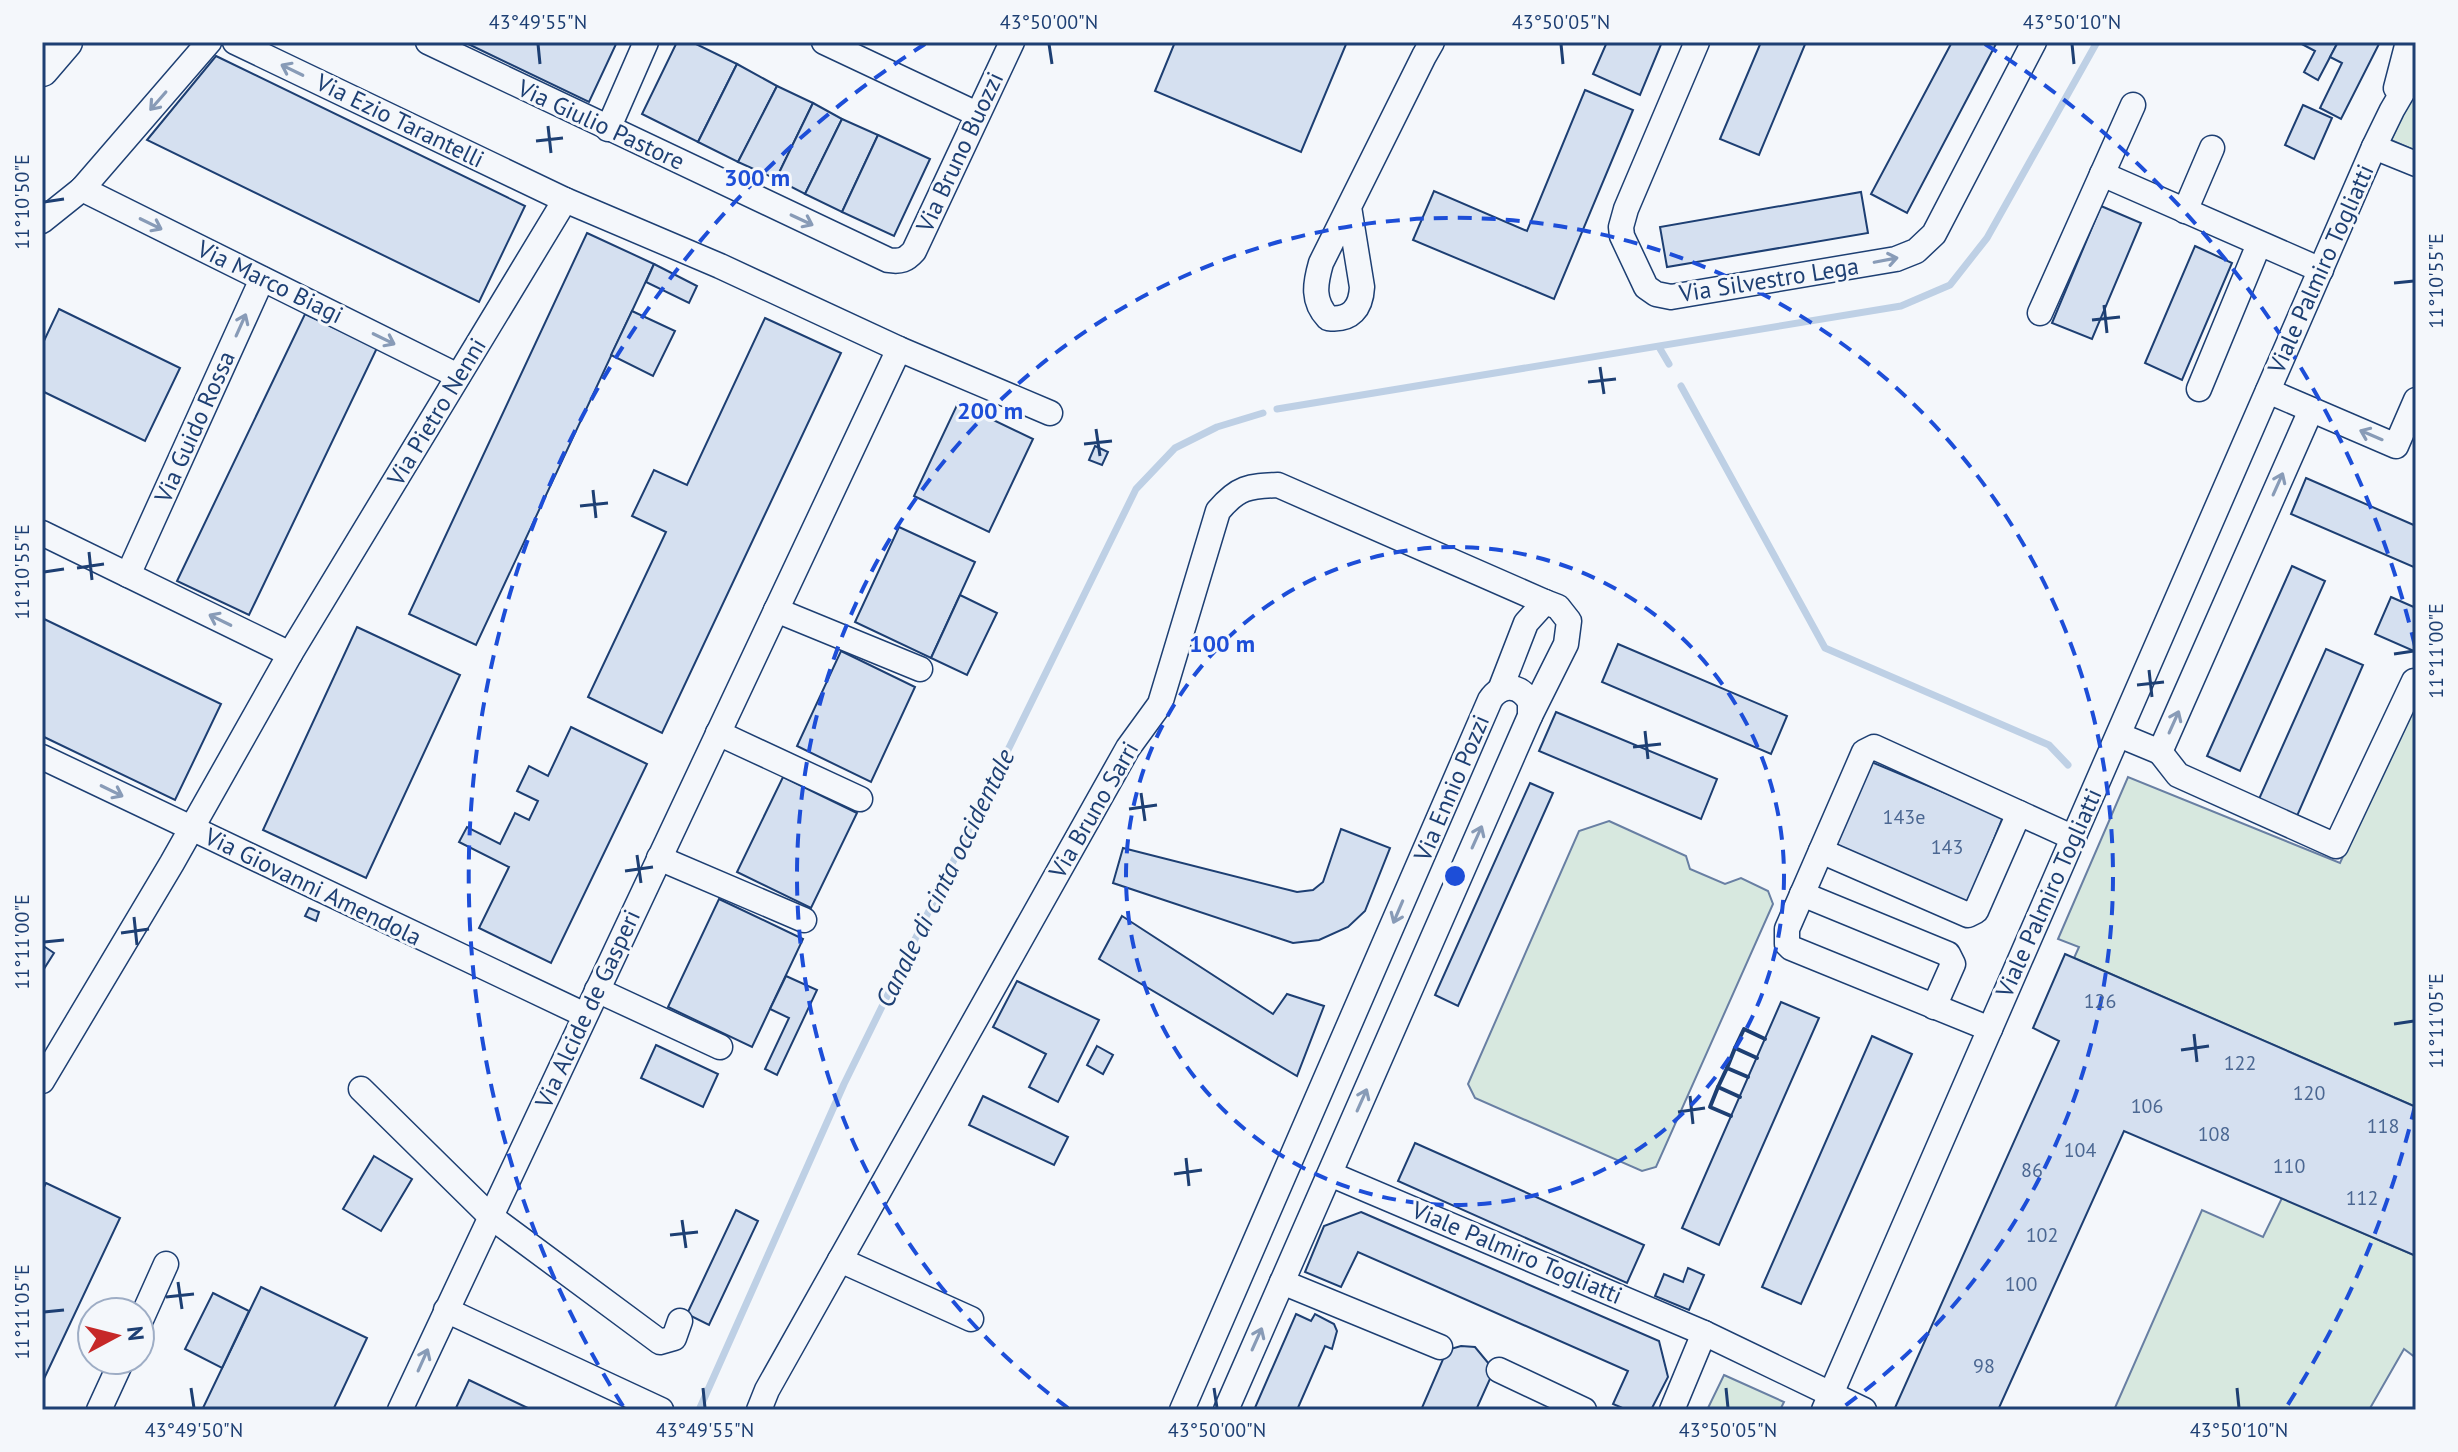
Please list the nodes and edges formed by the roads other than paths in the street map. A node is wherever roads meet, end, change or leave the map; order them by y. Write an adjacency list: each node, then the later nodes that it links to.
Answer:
1 (66, 42): 13 (main road)
2 (209, 42): 22 (street, one-way to 22)
3 (235, 42): 23 (street, Via Ezio Tarantelli, one-way to 3)
4 (428, 42): 17 (street, Via Giulio Pastore)
5 (646, 42): 17 (street)
6 (824, 42): 16 (street)
7 (1012, 42): 16 (street, Via Bruno Buozzi)
8 (1432, 42): 24 (street)
9 (1697, 42): 10 (street, Via Silvestro Lega, one-way to 10)
10 (2034, 42)
11 (2408, 42): 15 (street, Viale Palmiro Togliatti)
12 (2416, 69): 15 (street, Viale Palmiro Togliatti)
13 (42, 70)
14 (2133, 105): 21 (street)
15 (2392, 110): 18 (street, Viale Palmiro Togliatti)
16 (977, 114): 28 (street, Via Bruno Buozzi)
17 (608, 129): 28 (street, Via Giulio Pastore, one-way to 28)
18 (2374, 147): 20 (street, Viale Palmiro Togliatti); 29 (street, Viale Palmiro Togliatti)
19 (2212, 148): 25 (street)
20 (2416, 164)
21 (2102, 174): 25 (street); 31 (street)
22 (82, 189): 26 (street); 30 (street, Via Marco Biagi, one-way to 30)
23 (565, 200): 32 (street); 33 (street, Via Pietro Nenni)
24 (1349, 207)
25 (2185, 211): 27 (street)
26 (42, 221)
27 (2259, 244): 29 (street); 34 (street)
28 (907, 260)
29 (2321, 270): 35 (street, Viale Palmiro Togliatti)
30 (262, 279): 33 (street, Via Marco Biagi, one-way to 33); 40 (street, Via Guido Rossa, one-way to 30)
31 (2040, 313)
32 (899, 349): 38 (street); 42 (street, Via Alcide de Gasperi)
33 (458, 376): 43 (street, Via Pietro Nenni)
34 (2199, 389)
35 (2268, 391): 37 (street, Viale Palmiro Togliatti); 49 (street, Viale Palmiro Togliatti)
36 (2416, 400): 37 (street, Viale Palmiro Togliatti, one-way to 37)
37 (2311, 410): 50 (street, one-way to 37)
38 (1050, 413)
39 (42, 533): 40 (street)
40 (128, 575): 43 (street, one-way to 40)
41 (1545, 602): 46 (street); 47 (street); 69 (street, Via Bruno Sarri)
42 (776, 610): 44 (street); 48 (street, Via Alcide de Gasperi)
43 (290, 654): 54 (street, Via Pietro Nenni)
44 (920, 669)
45 (2416, 682): 50 (street)
46 (1500, 690): 47 (street, Via Ennio Pozzi); 85 (street, Via Ennio Pozzi, one-way to 85)
47 (1530, 716): 67 (street, Via Ennio Pozzi, one-way to 47)
48 (718, 733): 52 (street); 57 (street, Via Alcide de Gasperi)
49 (2119, 735): 50 (street); 55 (street, Viale Palmiro Togliatti)
50 (2160, 752)
51 (42, 757): 54 (street, Via Giovanni Amendola, one-way to 54)
52 (860, 799)
53 (2019, 813): 55 (street); 56 (street); 56 (street)
54 (191, 829): 62 (street, Via Giovanni Amendola); 65 (street, Via Pietro Nenni)
55 (2074, 838): 63 (street, Viale Palmiro Togliatti)
56 (1821, 851): 58 (street)
57 (659, 858): 59 (street); 60 (street, Via Alcide de Gasperi)
58 (1802, 894): 61 (street); 61 (street)
59 (804, 920)
60 (597, 990): 62 (street, Via Alcide de Gasperi); 64 (street)
61 (1934, 1007): 63 (street)
62 (585, 1015): 68 (street, Via Alcide de Gasperi)
63 (1990, 1029): 80 (street, Viale Palmiro Togliatti)
64 (720, 1047)
65 (45, 1072)
66 (361, 1089): 68 (street)
67 (1330, 1174): 71 (street, Via Ennio Pozzi); 76 (street, Viale Palmiro Togliatti)
68 (490, 1216): 73 (street, Via Alcide de Gasperi); 75 (street)
69 (840, 1260): 74 (street); 84 (street, Via Bruno Sarri)
70 (166, 1264): 72 (street)
71 (1282, 1282): 77 (street); 86 (street, Via Ennio Pozzi, one-way to 71)
72 (152, 1296)
73 (446, 1310): 82 (street, Via Alcide de Gasperi, one-way to 73); 83 (street)
74 (971, 1319)
75 (680, 1321)
76 (1704, 1333): 80 (street, Viale Palmiro Togliatti); 88 (street)
77 (1440, 1347)
78 (1499, 1370): 87 (street)
79 (115, 1376): 81 (street)
80 (1828, 1402): 89 (street)
81 (99, 1410)
82 (400, 1410)
83 (661, 1410)
84 (759, 1410)
85 (1182, 1410)
86 (1226, 1410)
87 (1584, 1410)
88 (1672, 1410)
89 (1864, 1410)

